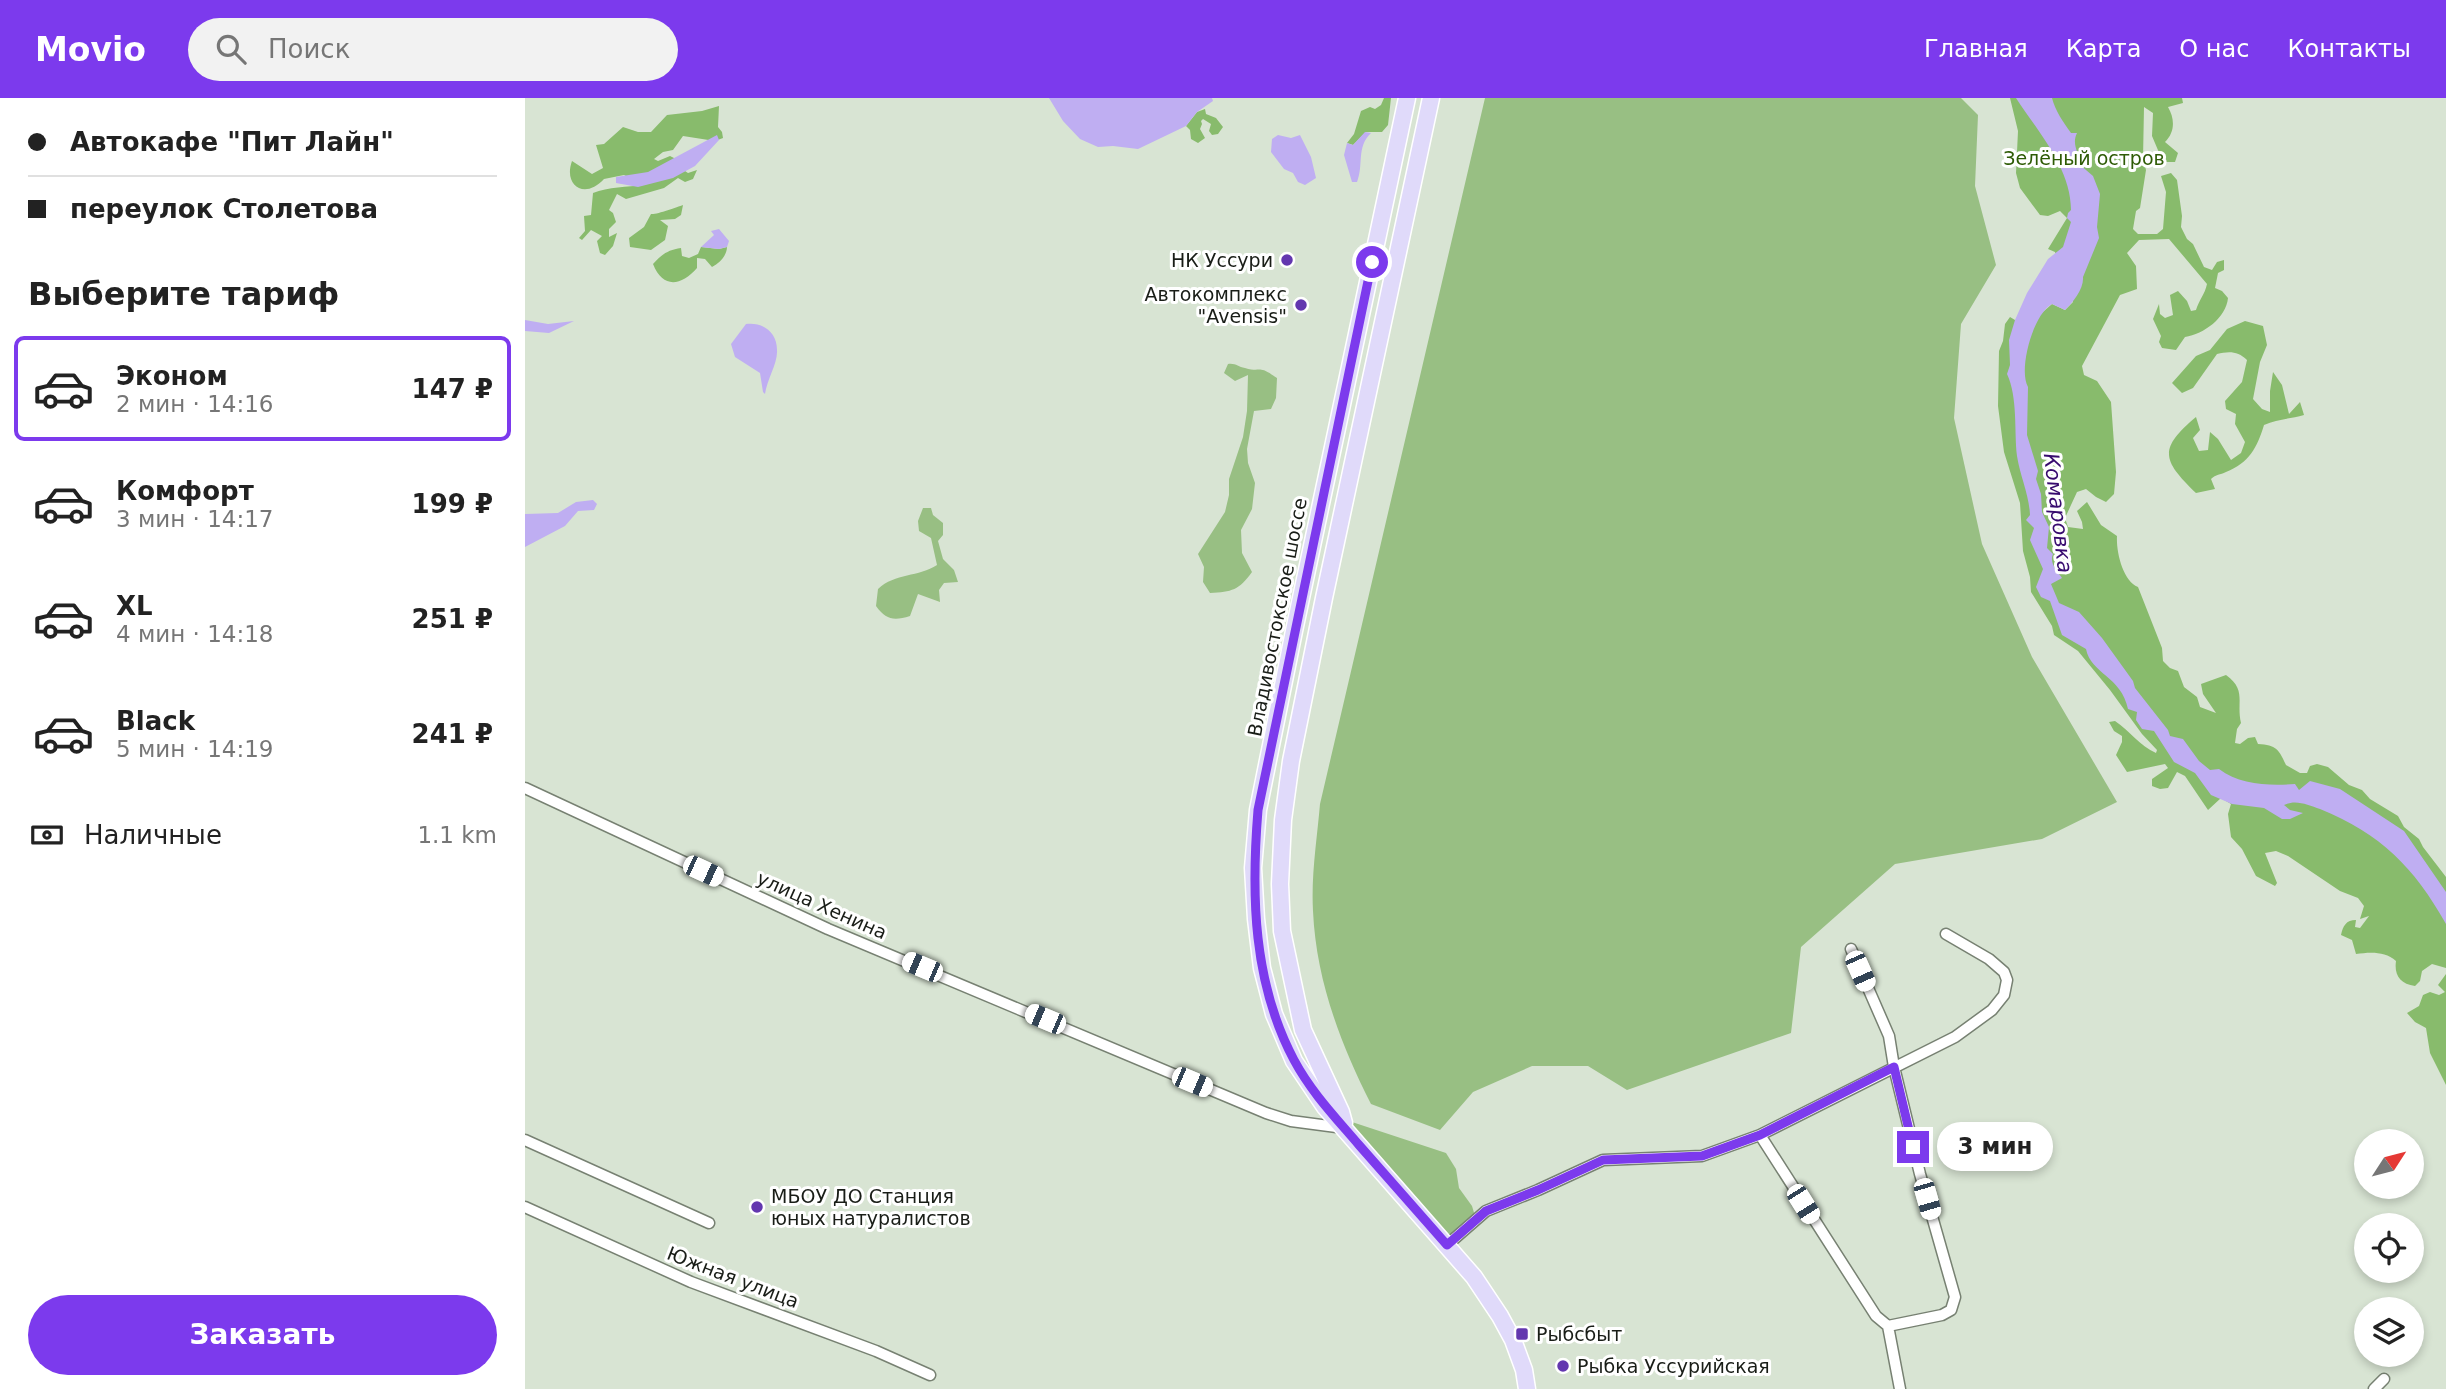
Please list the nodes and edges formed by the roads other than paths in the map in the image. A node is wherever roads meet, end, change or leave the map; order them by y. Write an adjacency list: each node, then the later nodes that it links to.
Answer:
1 (1407, 98): 3 (highway, Владивостокское шоссе)
2 (1431, 98): 4 (highway, Владивостокское шоссе)
3 (1265, 779): 4 (highway); 9 (highway, Владивостокское шоссе)
4 (1288, 782): 9 (highway, Владивостокское шоссе)
5 (525, 788): 9 (street, улица Хенина)
6 (1946, 934): 8 (street)
7 (1851, 949): 8 (street)
8 (1894, 1067): 10 (street); 15 (street)
9 (1345, 1129): 14 (highway, Владивостокское шоссе)
10 (1760, 1135): 14 (street); 15 (street)
11 (525, 1140): 13 (street)
12 (525, 1208): 16 (street, Южная улица)
13 (709, 1223)
14 (1447, 1245): 18 (highway, Владивостокское шоссе)
15 (1888, 1326): 19 (street)
16 (930, 1375)
17 (2384, 1379): 20 (street)
18 (1527, 1389)
19 (1900, 1389)
20 (2374, 1389)

